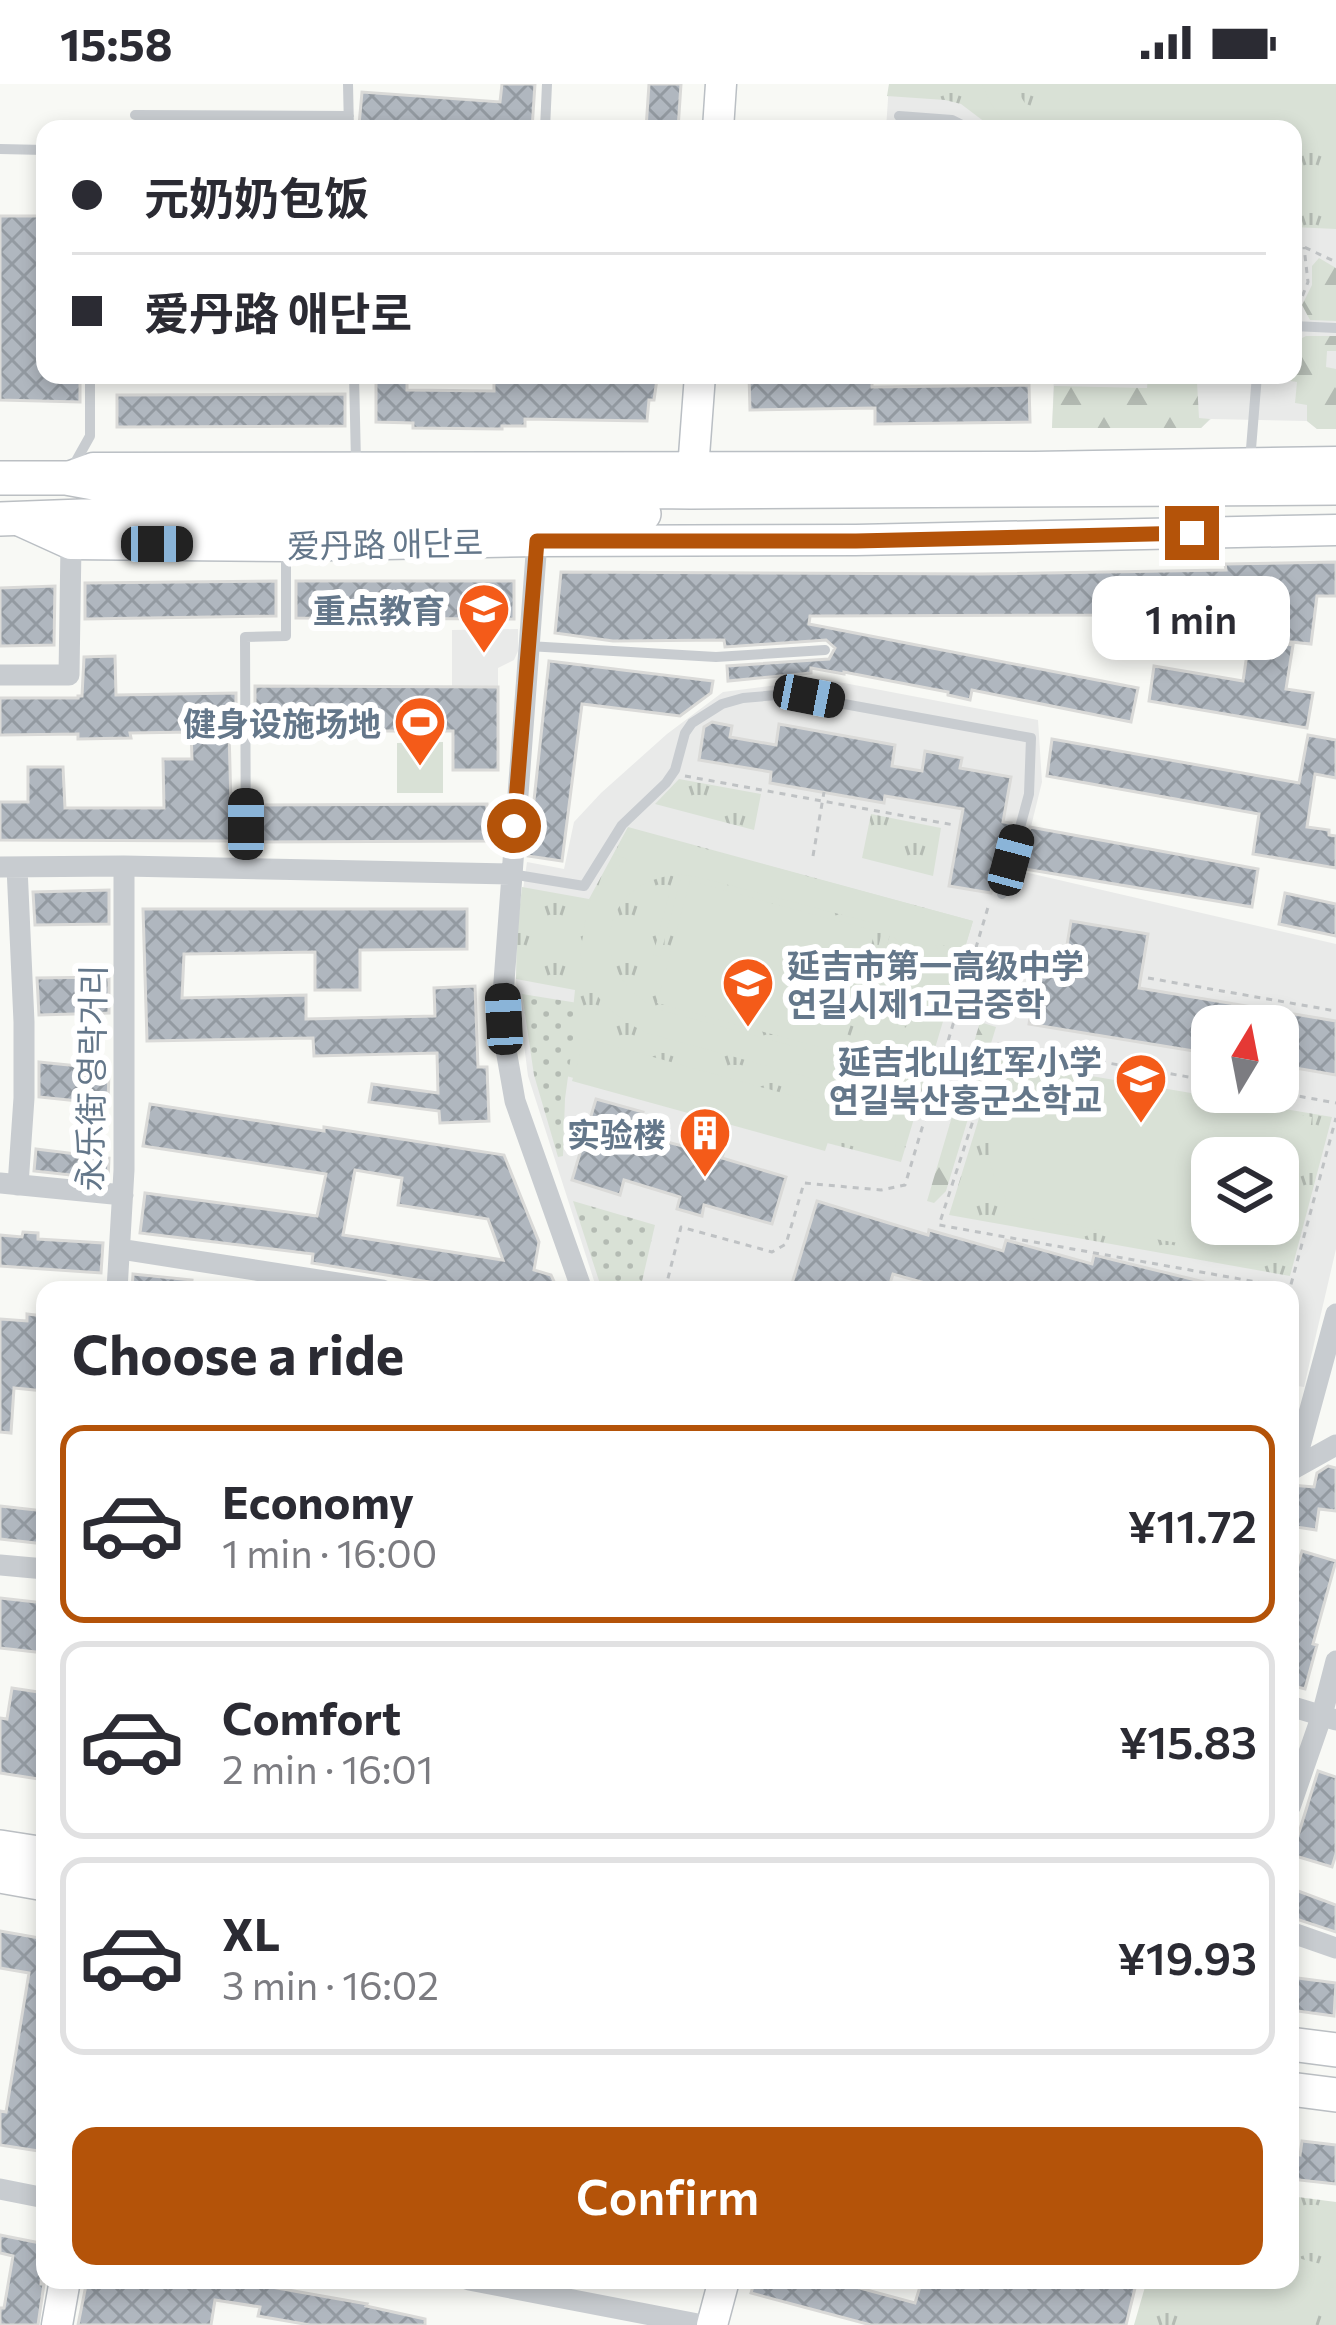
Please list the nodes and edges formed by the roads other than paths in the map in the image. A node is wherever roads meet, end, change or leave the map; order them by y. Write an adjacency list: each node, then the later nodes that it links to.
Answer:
1 (349, 84): 7 (lane)
2 (547, 84): 8 (lane)
3 (721, 84): 9 (street)
4 (135, 115): 6 (lane)
5 (898, 116): 10 (lane)
6 (288, 120)
7 (349, 120)
8 (545, 120)
9 (719, 120)
10 (954, 120)
11 (0, 149): 12 (lane)
12 (36, 150)
13 (1302, 326): 14 (lane)
14 (1336, 328)
15 (90, 384): 23 (lane)
16 (354, 384): 21 (lane)
17 (699, 384): 24 (street)
18 (1256, 384): 20 (lane)
19 (1336, 462): 20 (street, 爱丹路 애단로)
20 (1250, 464): 24 (street, 爱丹路 애단로)
21 (356, 466): 23 (street, 爱丹路 애단로); 24 (street, 爱丹路 애단로)
22 (0, 478): 23 (main road, 爱丹路 애단로)
23 (66, 478): 24 (main road, 爱丹路 애단로)
24 (693, 480): 25 (main road, 爱丹路 애단로)
25 (1336, 488)
26 (1336, 503): 28 (main road, 爱丹路 애단로)
27 (8, 519): 28 (main road, 爱丹路 애단로); 30 (street, 爱丹路 애단로)
28 (538, 528): 29 (street, 爱丹路 애단로); 31 (street, 爱丹路 애단로); 32 (street)
29 (1336, 530)
30 (71, 544): 31 (street, 爱丹路 애단로); 34 (street)
31 (286, 546): 37 (lane)
32 (528, 646): 33 (lane); 38 (street)
33 (825, 650)
34 (0, 675)
35 (124, 866): 36 (street); 37 (street); 41 (street, 永乐街 영락거리)
36 (9, 867): 40 (street)
37 (246, 868): 38 (street)
38 (511, 874): 39 (lane); 45 (street)
39 (1002, 894)
40 (9, 1184): 41 (street)
41 (123, 1195): 42 (street, 永乐街 영락거리)
42 (120, 1249): 43 (street, 永乐街 영락거리); 44 (street)
43 (118, 1281)
44 (314, 1281)
45 (579, 1281)
46 (1336, 1314): 47 (street)
47 (1299, 1444)
48 (1336, 1445): 49 (street)
49 (1299, 1465)
50 (0, 1565): 51 (street)
51 (36, 1568)
52 (1336, 1661): 54 (street)
53 (1299, 1709): 54 (street)
54 (1329, 1718): 55 (street)
55 (1299, 1786)
56 (0, 1846): 57 (main road)
57 (36, 1852)
58 (0, 1876): 59 (main road)
59 (36, 1882)
60 (1299, 1935): 61 (street)
61 (1336, 1948)
62 (1299, 2045): 63 (main road)
63 (1336, 2050)
64 (1299, 2090): 65 (main road)
65 (1336, 2095)
66 (0, 2189): 67 (street)
67 (36, 2196)
68 (63, 2289): 71 (street)
69 (517, 2289): 72 (street)
70 (722, 2289): 73 (street)
71 (57, 2325)
72 (703, 2325)
73 (712, 2325)

